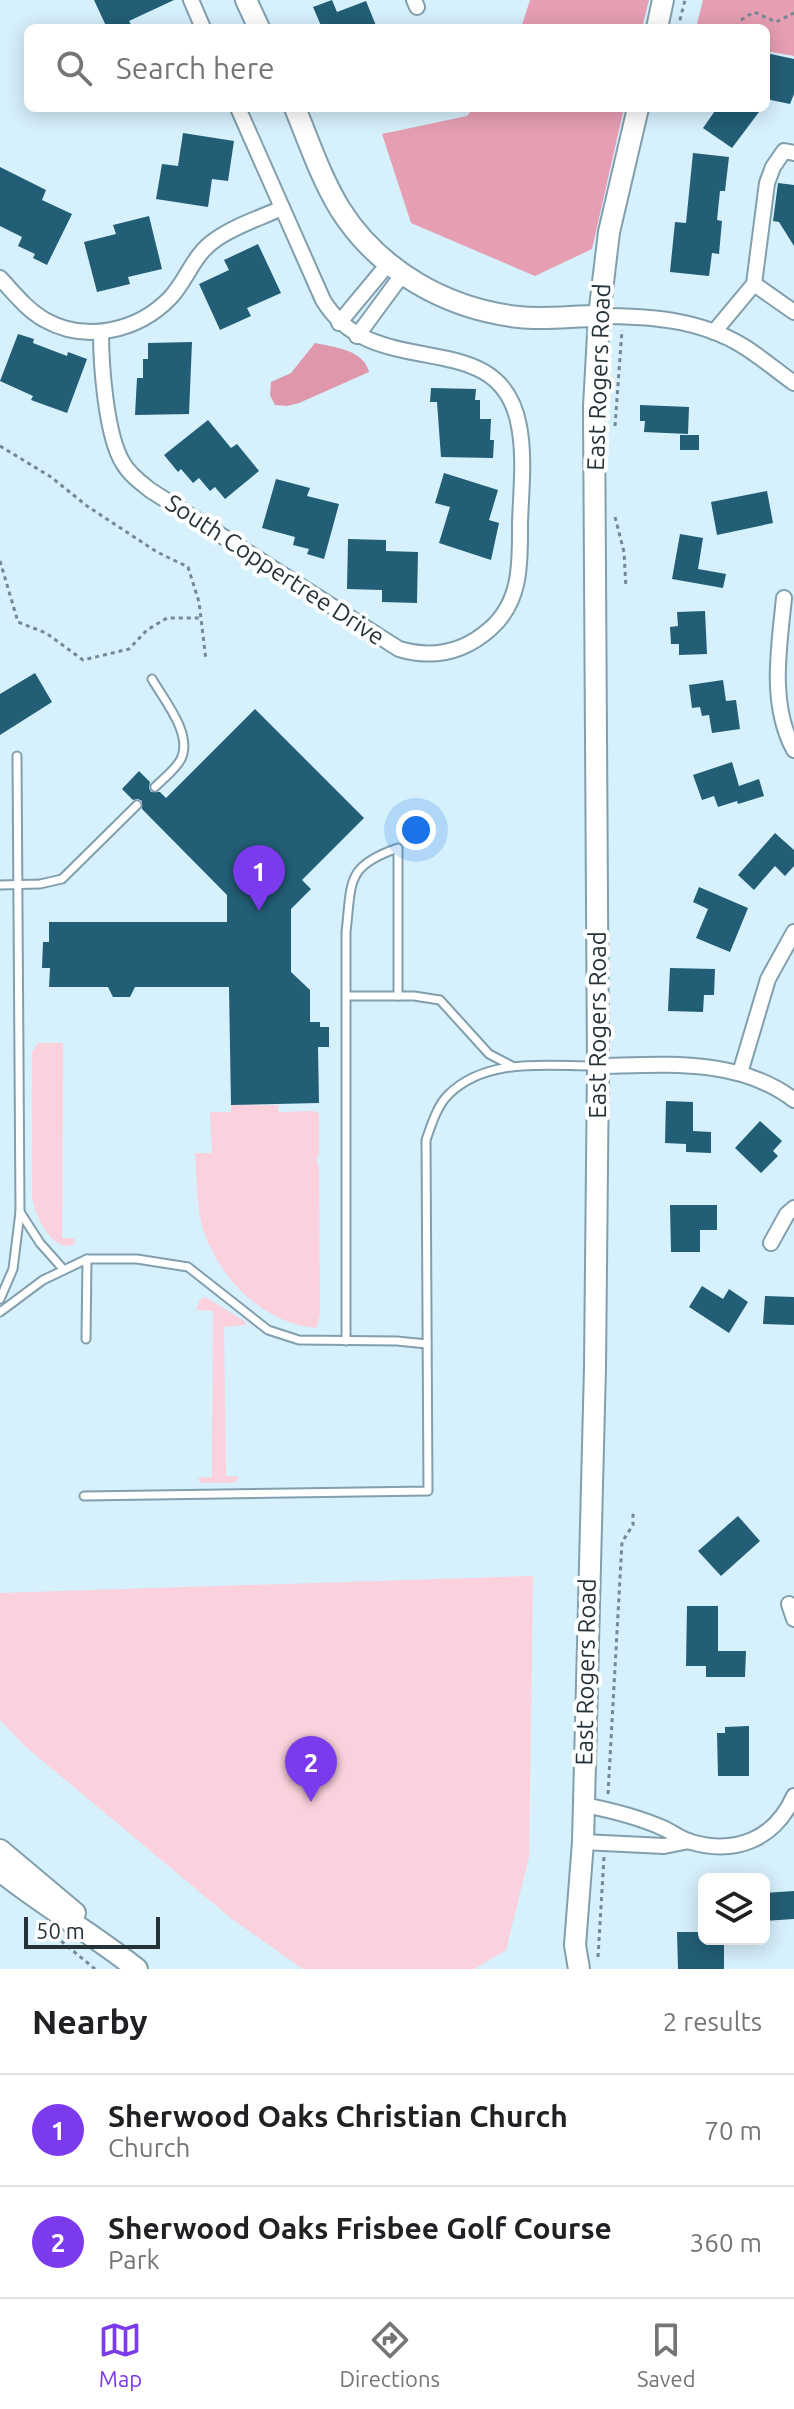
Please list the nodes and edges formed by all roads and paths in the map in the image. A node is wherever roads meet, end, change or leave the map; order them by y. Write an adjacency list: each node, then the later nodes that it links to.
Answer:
1 (191, 0): 6 (street)
2 (246, 0): 7 (main road)
3 (663, 0): 8 (main road)
4 (685, 0): 9 (path)
5 (794, 13): 10 (path)
6 (201, 24)
7 (257, 24)
8 (658, 24)
9 (679, 24)
10 (741, 24)
11 (240, 112): 15 (street, South Coppertree Drive)
12 (297, 112): 16 (main road)
13 (637, 112): 20 (main road, East Rogers Road)
14 (794, 153): 18 (street)
15 (282, 208): 22 (street, South Coppertree Drive); 23 (street)
16 (395, 270): 20 (main road); 22 (street); 25 (street)
17 (0, 278): 23 (street)
18 (754, 284): 19 (street); 24 (street)
19 (794, 312)
20 (599, 316): 21 (street); 46 (main road, East Rogers Road)
21 (623, 316): 24 (street); 27 (path)
22 (339, 323): 25 (street, South Coppertree Drive)
23 (101, 332): 25 (street, South Coppertree Drive)
24 (714, 332): 26 (street)
25 (357, 336)
26 (794, 383)
27 (614, 430)
28 (0, 446): 33 (path)
29 (614, 516): 31 (path)
30 (0, 561): 33 (path)
31 (626, 588)
32 (784, 598): 36 (street)
33 (201, 618): 34 (path)
34 (206, 660)
35 (152, 679): 38 (lane)
36 (794, 750)
37 (17, 756): 41 (lane)
38 (155, 787)
39 (137, 805): 41 (lane)
40 (0, 885): 41 (lane)
41 (18, 885): 50 (lane)
42 (794, 932): 47 (street)
43 (348, 996): 44 (lane); 44 (lane); 57 (lane)
44 (398, 996): 45 (lane)
45 (512, 1066): 46 (lane); 58 (lane)
46 (598, 1066): 47 (street); 65 (main road, East Rogers Road)
47 (740, 1073): 48 (street)
48 (794, 1100)
49 (794, 1208): 51 (street)
50 (20, 1212): 53 (lane); 54 (lane)
51 (771, 1243)
52 (87, 1259): 53 (lane); 56 (lane); 57 (lane)
53 (64, 1270): 55 (lane)
54 (0, 1299)
55 (0, 1312)
56 (86, 1339)
57 (346, 1341): 58 (lane)
58 (427, 1344): 59 (lane)
59 (84, 1496)
60 (633, 1511): 63 (path)
61 (789, 1604): 62 (street)
62 (794, 1619)
63 (608, 1796)
64 (794, 1796): 66 (street)
65 (584, 1805): 66 (street); 67 (main road, East Rogers Road)
66 (689, 1841): 67 (street)
67 (583, 1842): 72 (main road, East Rogers Road)
68 (0, 1850): 71 (main road)
69 (604, 1861): 73 (path)
70 (0, 1871): 71 (main road)
71 (103, 1942): 74 (main road)
72 (575, 1945): 75 (main road, East Rogers Road); 76 (main road, East Rogers Road)
73 (598, 1959)
74 (137, 1969)
75 (567, 1969)
76 (579, 1969)

